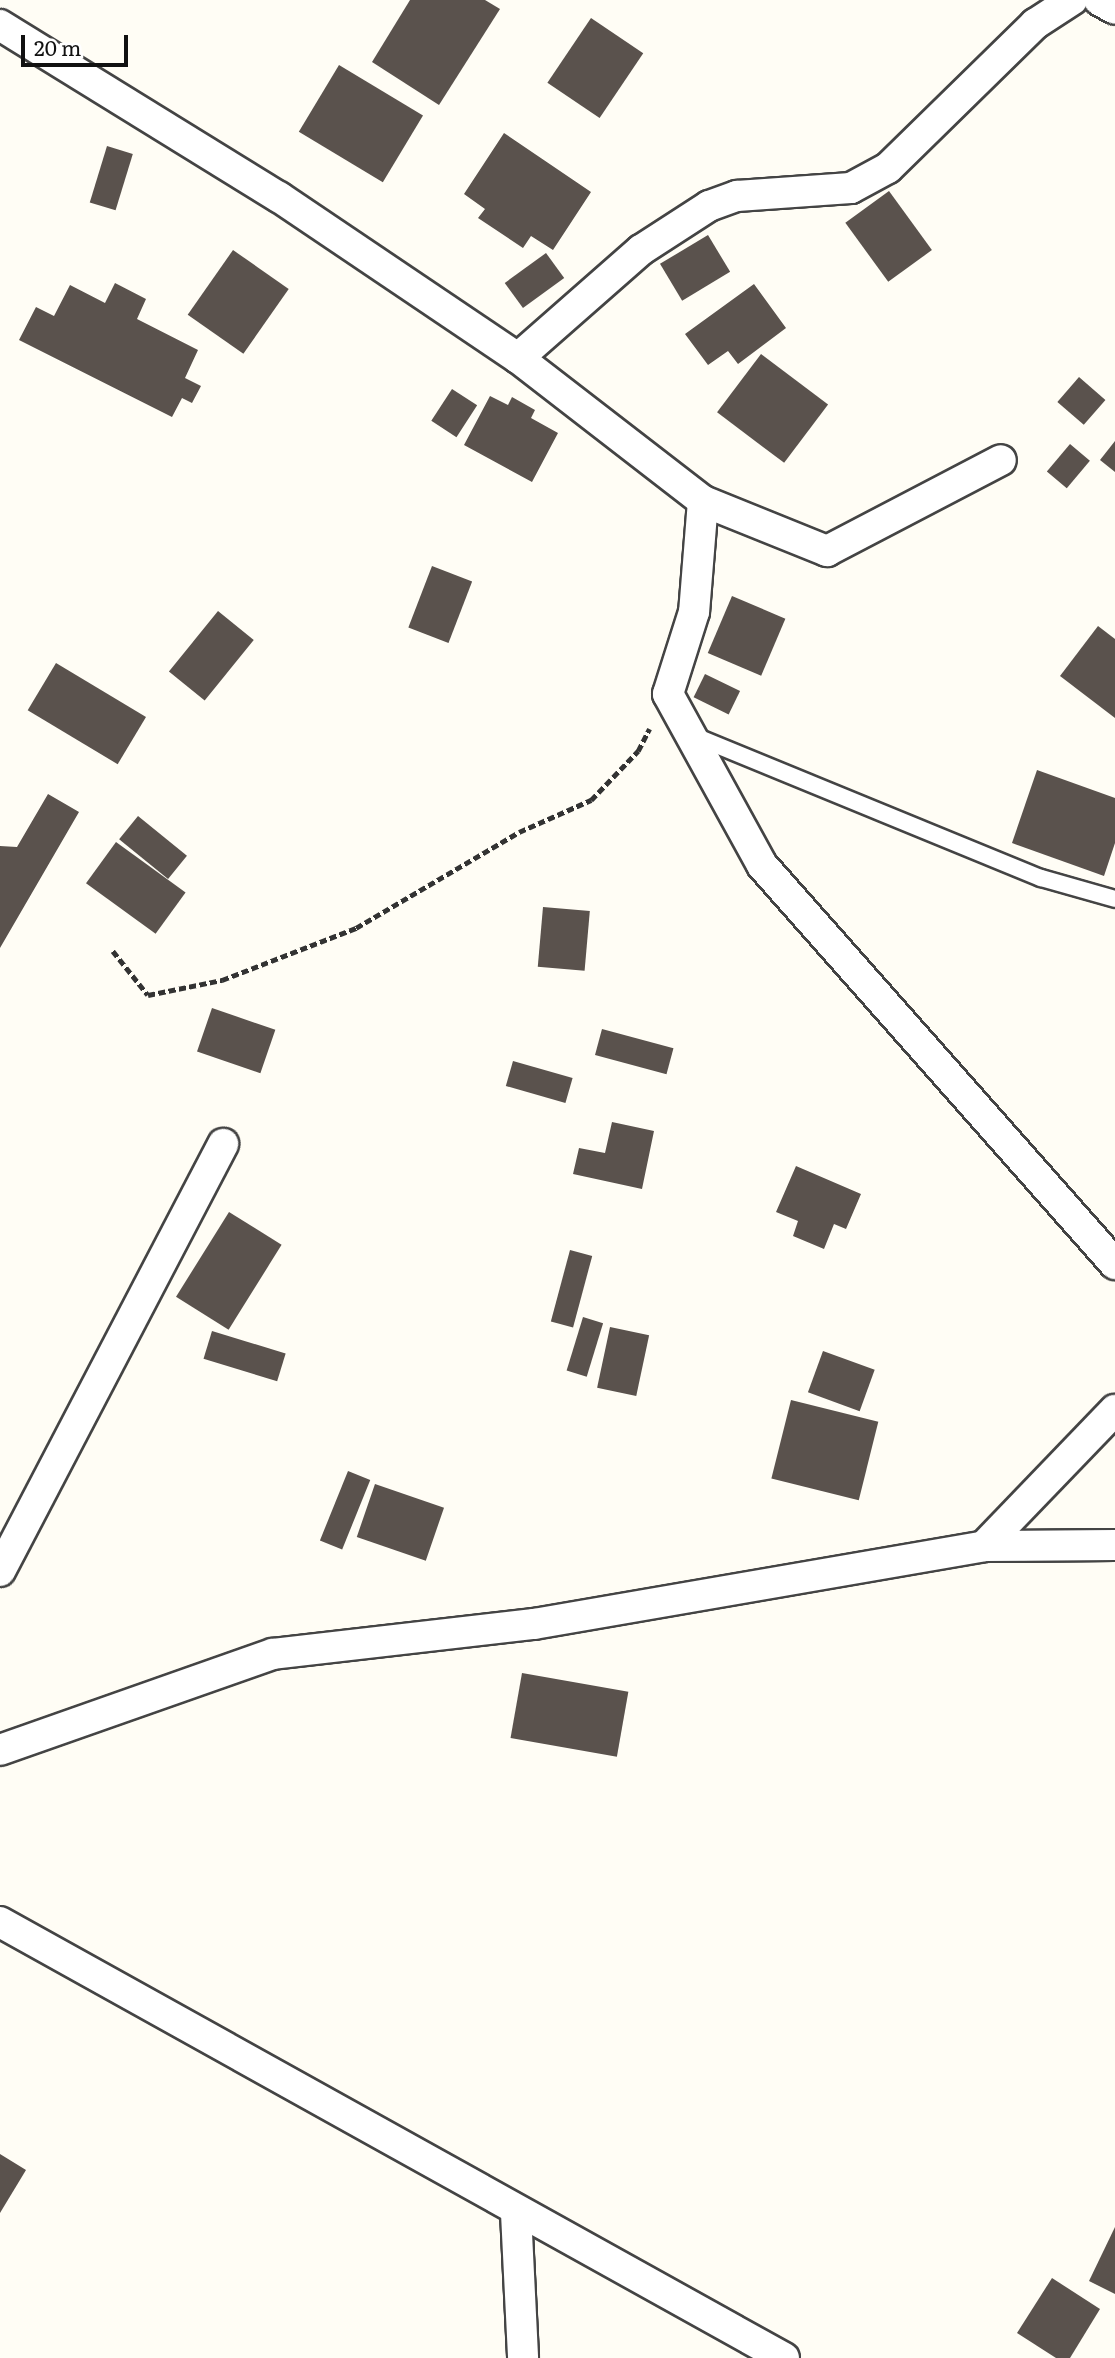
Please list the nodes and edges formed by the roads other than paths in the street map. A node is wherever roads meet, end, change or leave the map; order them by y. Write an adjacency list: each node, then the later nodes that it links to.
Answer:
1 (1072, 0): 5 (street)
2 (1099, 0): 3 (street)
3 (1115, 9)
4 (0, 26): 5 (street)
5 (518, 358): 7 (street)
6 (1001, 460): 7 (street)
7 (703, 501): 8 (street)
8 (690, 735): 9 (lane); 11 (street)
9 (1115, 899)
10 (223, 1144): 15 (street)
11 (1115, 1264)
12 (1115, 1410): 14 (street)
13 (1115, 1545): 14 (street)
14 (984, 1546): 16 (street)
15 (0, 1572)
16 (0, 1750)
17 (0, 1922): 18 (street)
18 (516, 2213): 19 (street); 20 (street)
19 (523, 2358)
20 (784, 2358)

